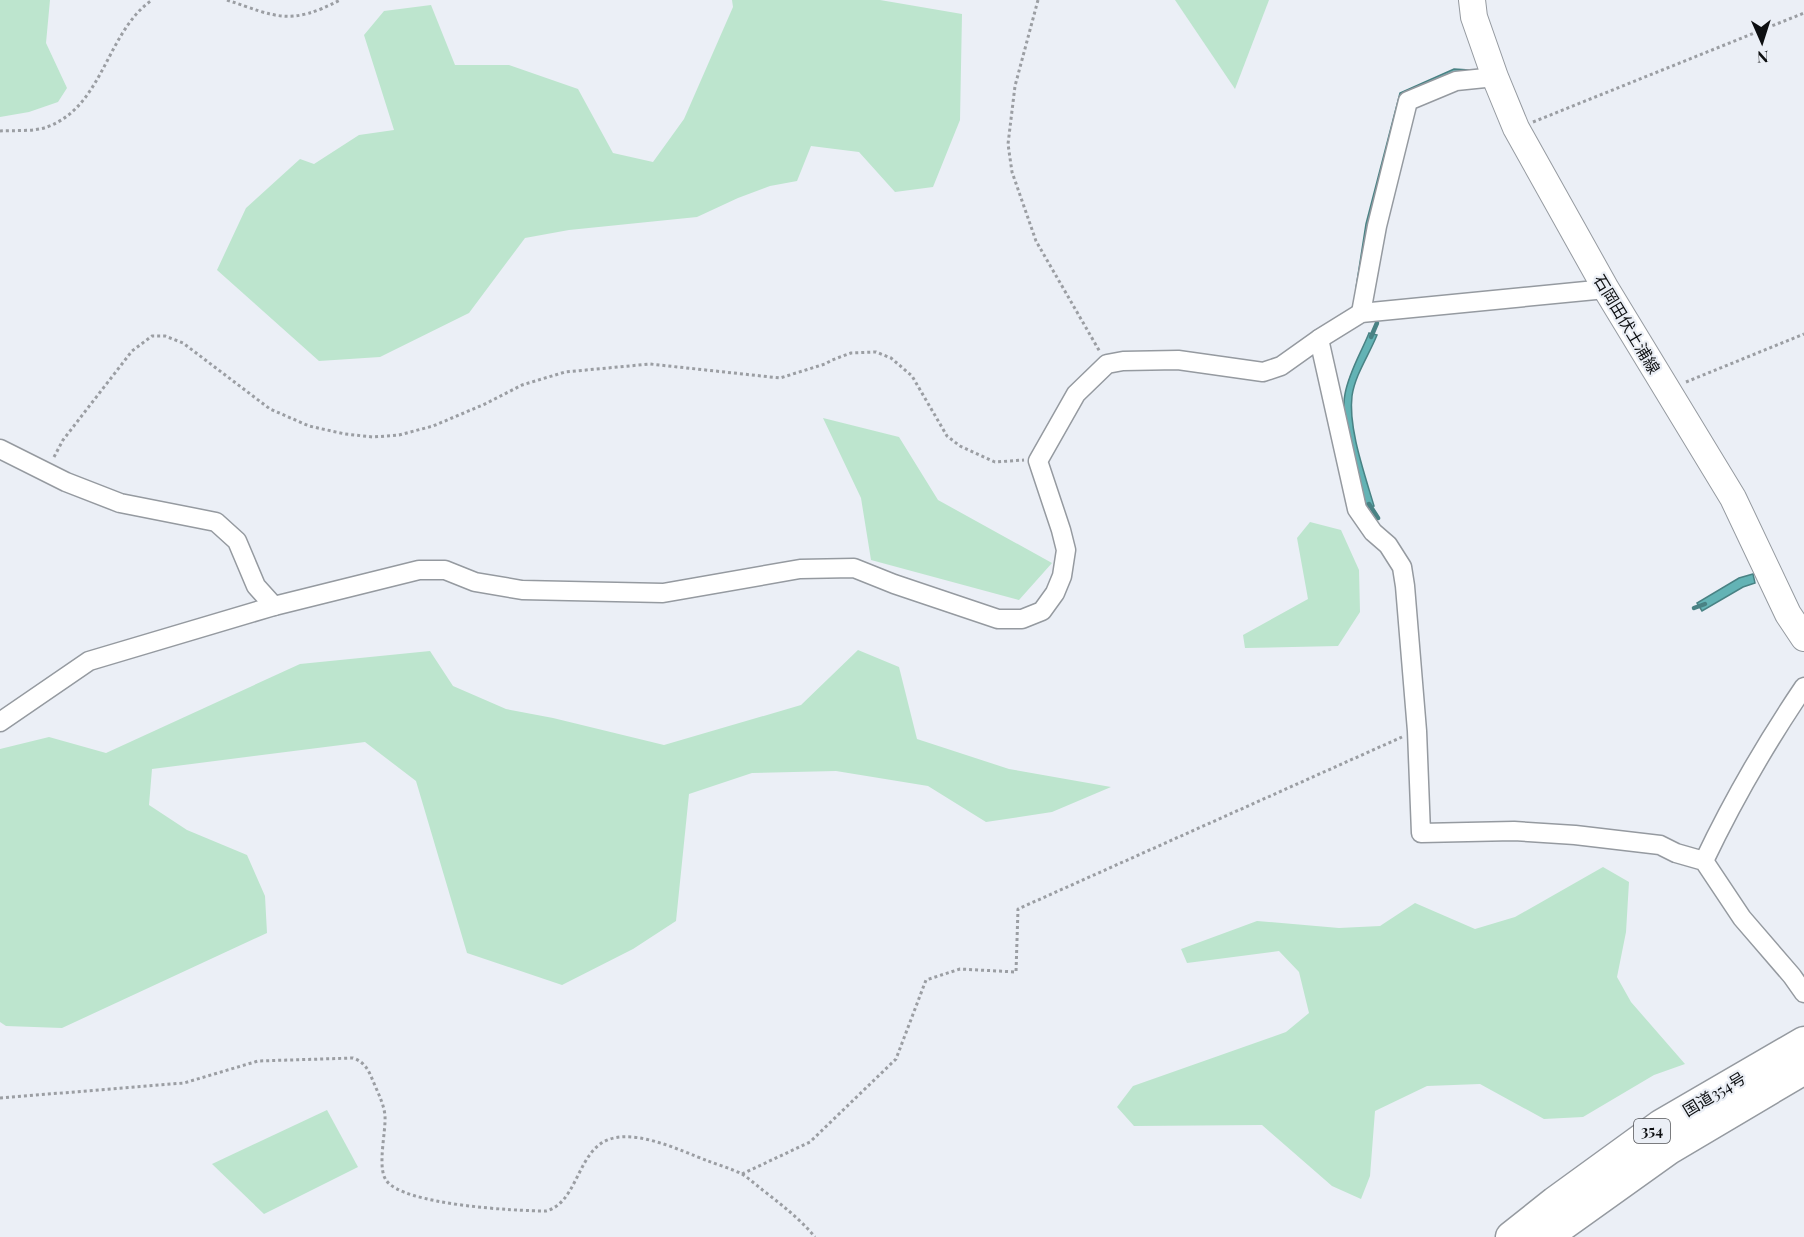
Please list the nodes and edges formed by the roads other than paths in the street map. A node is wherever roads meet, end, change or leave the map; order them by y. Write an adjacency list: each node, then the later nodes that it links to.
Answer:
1 (1472, 0): 2 (main road, 石岡田伏土浦線)
2 (1495, 77): 3 (main road, 石岡田伏土浦線); 4 (street)
3 (1606, 289): 4 (street); 8 (main road, 石岡田伏土浦線)
4 (1361, 313): 5 (street)
5 (1319, 339): 7 (street); 11 (street)
6 (0, 449): 7 (street)
7 (274, 606): 10 (street)
8 (1804, 638)
9 (1804, 687): 11 (street)
10 (0, 722)
11 (1704, 861): 12 (street)
12 (1804, 993)
13 (1804, 1042): 15 (highway, 国道354号 / 354)
14 (1804, 1069): 16 (highway, 国道354号 / 354)
15 (1511, 1237)
16 (1546, 1237)

